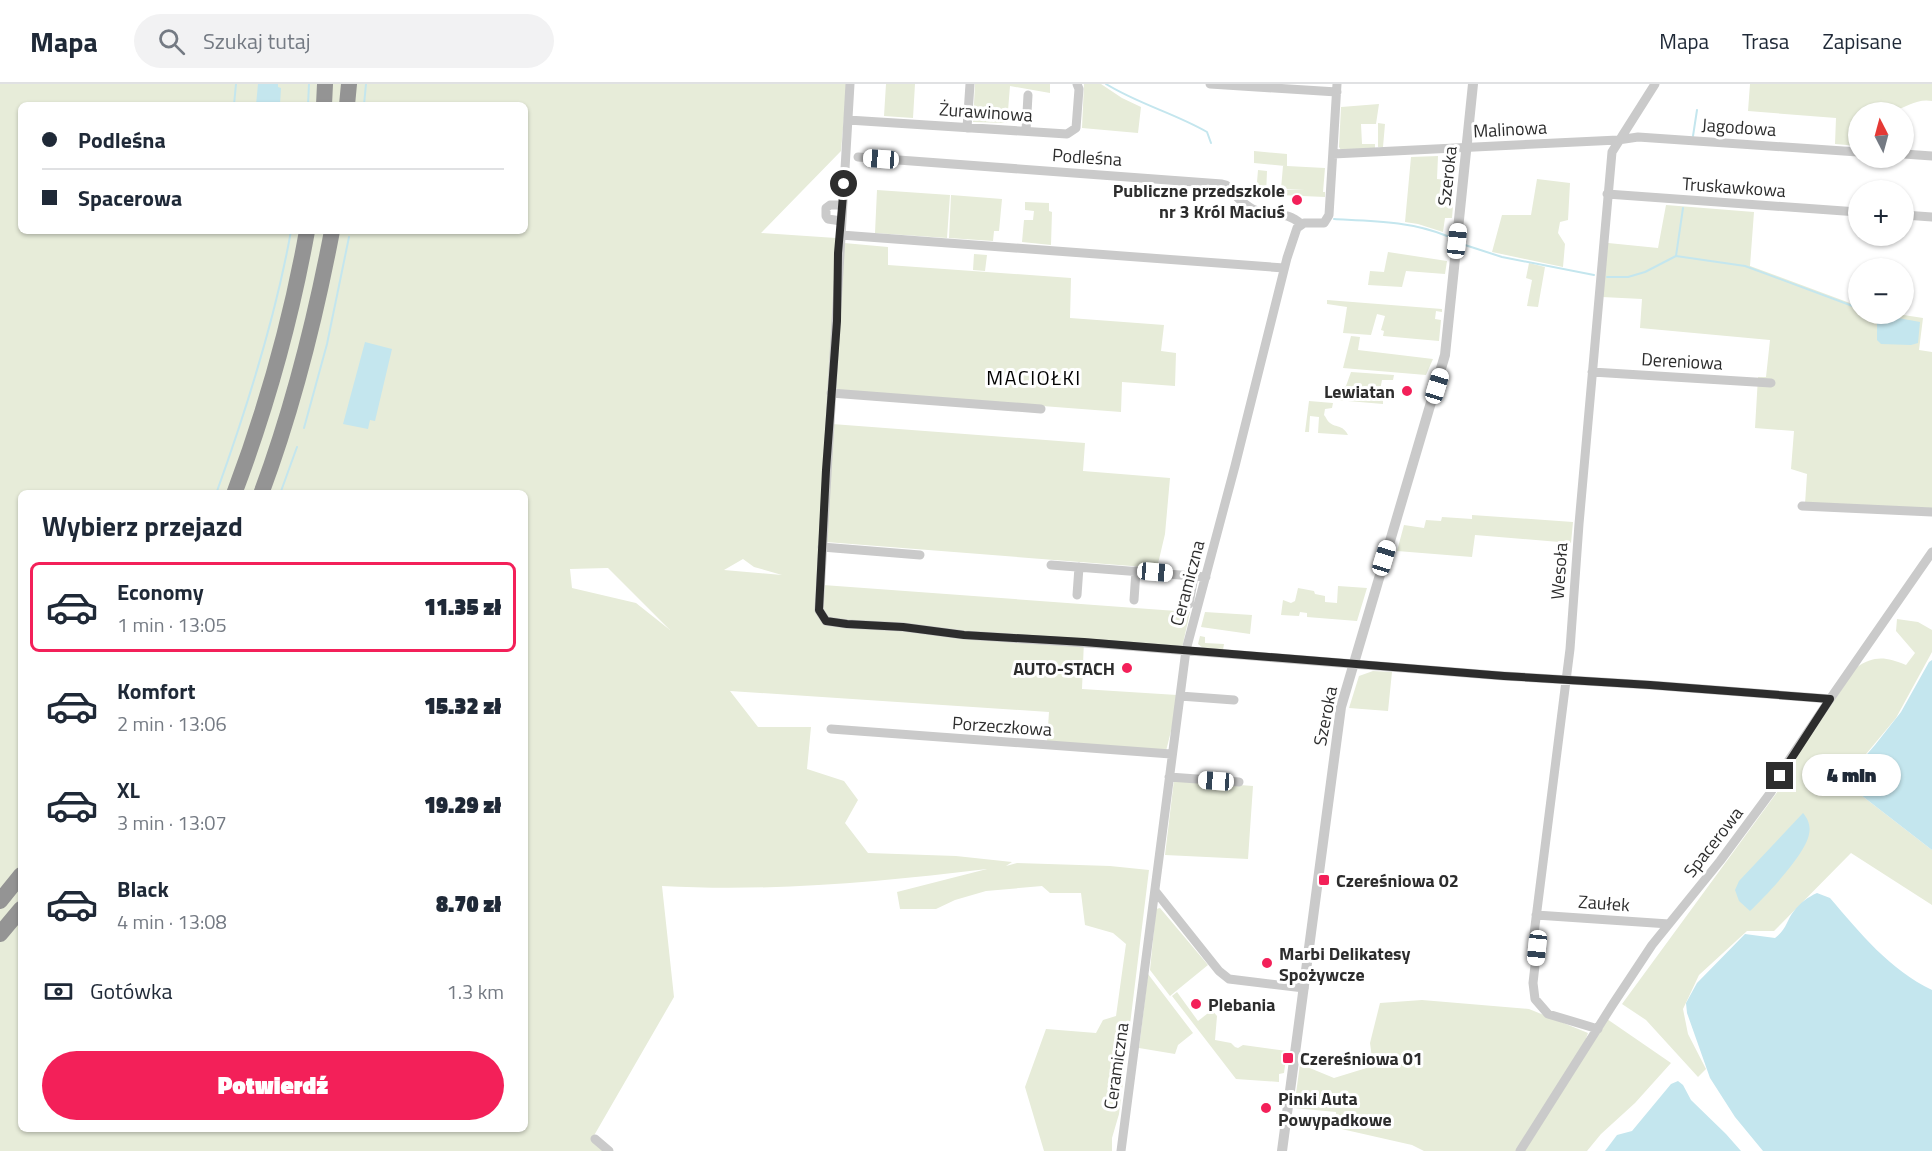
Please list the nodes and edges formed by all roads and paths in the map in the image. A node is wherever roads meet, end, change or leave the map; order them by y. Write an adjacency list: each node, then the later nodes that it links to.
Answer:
1 (349, 84): 10 (highway)
2 (850, 84): 11 (street)
3 (970, 84): 12 (street)
4 (1077, 84): 13 (street, Żurawinowa)
5 (1210, 84): 8 (street)
6 (1473, 84): 15 (street, Szeroka)
7 (1655, 84): 14 (street, Wesoła)
8 (1337, 88): 17 (street)
9 (1028, 95): 13 (street)
10 (347, 102)
11 (848, 120): 12 (street, Żurawinowa); 22 (street)
12 (967, 128): 13 (street, Żurawinowa)
13 (1026, 131)
14 (1618, 140): 15 (street, Malinowa); 16 (street, Jagodowa); 21 (street, Wesoła)
15 (1467, 148): 17 (street, Malinowa); 53 (street, Szeroka)
16 (1848, 151)
17 (1333, 154): 27 (street)
18 (1914, 155): 19 (street)
19 (1932, 156)
20 (858, 158): 27 (street, Podleśna)
21 (1607, 194): 23 (street, Truskawkowa); 33 (street, Wesoła)
22 (842, 205): 26 (street); 26 (street)
23 (1848, 211)
24 (1914, 216): 25 (street)
25 (1932, 217)
26 (842, 220): 30 (street)
27 (1301, 224): 32 (street, Ceramiczna)
28 (306, 234): 37 (highway)
29 (331, 234): 38 (highway)
30 (840, 237): 31 (street); 32 (street); 35 (street)
31 (1164, 264)
32 (1284, 268): 48 (street, Ceramiczna)
33 (1593, 372): 34 (street, Dereniowa); 54 (street, Wesoła)
34 (1771, 383)
35 (831, 393): 36 (street); 41 (street)
36 (1041, 409)
37 (235, 490)
38 (262, 490)
39 (1802, 506): 40 (street)
40 (1932, 512)
41 (822, 548): 43 (street); 52 (street)
42 (1932, 552): 56 (street, Spacerowa)
43 (920, 555)
44 (1051, 565): 45 (street)
45 (1079, 567): 46 (street); 49 (street)
46 (1136, 571): 47 (street); 50 (street)
47 (1194, 576): 48 (street); 51 (street)
48 (1206, 577): 52 (street, Ceramiczna)
49 (1077, 595)
50 (1134, 600)
51 (1189, 604)
52 (1186, 650): 53 (street); 55 (street, Ceramiczna)
53 (1352, 665): 54 (street); 69 (street, Szeroka)
54 (1567, 679): 56 (street); 66 (street, Wesoła)
55 (1180, 696): 57 (street); 59 (street, Ceramiczna)
56 (1830, 699): 67 (street, Spacerowa)
57 (1234, 700)
58 (831, 729): 59 (street, Porzeczkowa)
59 (1172, 754): 60 (street, Ceramiczna)
60 (1169, 777): 61 (street); 63 (street, Ceramiczna)
61 (1239, 782)
62 (18, 879): 64 (highway)
63 (1156, 892): 69 (street); 73 (street, Ceramiczna)
64 (0, 901)
65 (18, 913): 68 (highway)
66 (1536, 915): 67 (street, Zaułek); 70 (street, Wesoła)
67 (1670, 924): 70 (street, Spacerowa)
68 (0, 934)
69 (1304, 988): 74 (street, Szeroka)
70 (1598, 1029): 75 (street, Spacerowa)
71 (595, 1139): 72 (street)
72 (609, 1151)
73 (1121, 1151)
74 (1282, 1151)
75 (1520, 1151)

